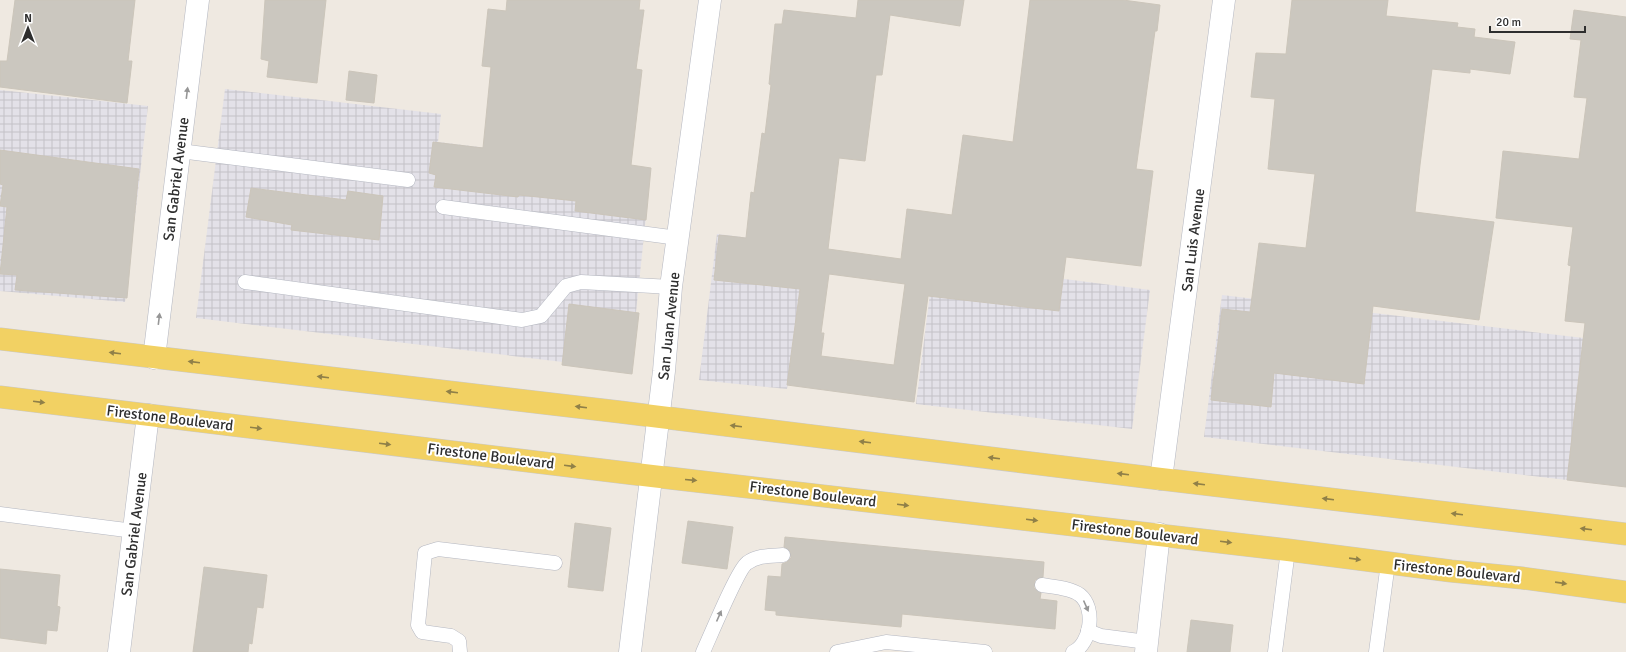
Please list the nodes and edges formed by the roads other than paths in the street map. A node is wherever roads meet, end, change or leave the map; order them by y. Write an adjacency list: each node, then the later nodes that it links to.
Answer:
1 (198, 0): 4 (street, San Gabriel Avenue, one-way to 1)
2 (710, 0): 7 (street, San Juan Avenue)
3 (1224, 0): 16 (street, San Luis Avenue)
4 (180, 151): 5 (lane); 11 (street, San Gabriel Avenue, one-way to 4)
5 (408, 180)
6 (443, 207): 7 (lane)
7 (678, 238): 9 (street, San Juan Avenue)
8 (245, 282): 9 (lane)
9 (672, 288): 14 (street, San Juan Avenue)
10 (0, 339): 11 (main road, one-way to 10)
11 (154, 358): 14 (main road, one-way to 11)
12 (0, 397): 13 (main road, Firestone Boulevard, one-way to 13)
13 (148, 415): 15 (main road, Firestone Boulevard, one-way to 15); 18 (street, San Gabriel Avenue)
14 (659, 417): 15 (street, San Juan Avenue); 16 (main road, one-way to 14)
15 (652, 476): 19 (main road, Firestone Boulevard, one-way to 19); 31 (street, San Juan Avenue)
16 (1162, 479): 20 (main road, one-way to 16)
17 (0, 514): 18 (lane)
18 (134, 531): 29 (street, San Gabriel Avenue)
19 (1159, 534): 21 (main road, Firestone Boulevard, one-way to 21); 28 (street)
20 (1626, 534)
21 (1288, 550): 24 (main road, Firestone Boulevard, one-way to 24); 36 (lane)
22 (783, 555): 32 (lane, one-way to 22)
23 (555, 563): 30 (lane)
24 (1388, 563): 26 (main road, Firestone Boulevard, one-way to 26); 37 (lane)
25 (1042, 585): 27 (lane, one-way to 27)
26 (1626, 592)
27 (1088, 631): 28 (lane); 35 (lane)
28 (1146, 647)
29 (119, 652)
30 (460, 652)
31 (630, 652)
32 (704, 652)
33 (837, 652): 34 (lane)
34 (984, 652)
35 (1073, 652)
36 (1275, 652)
37 (1376, 652)

